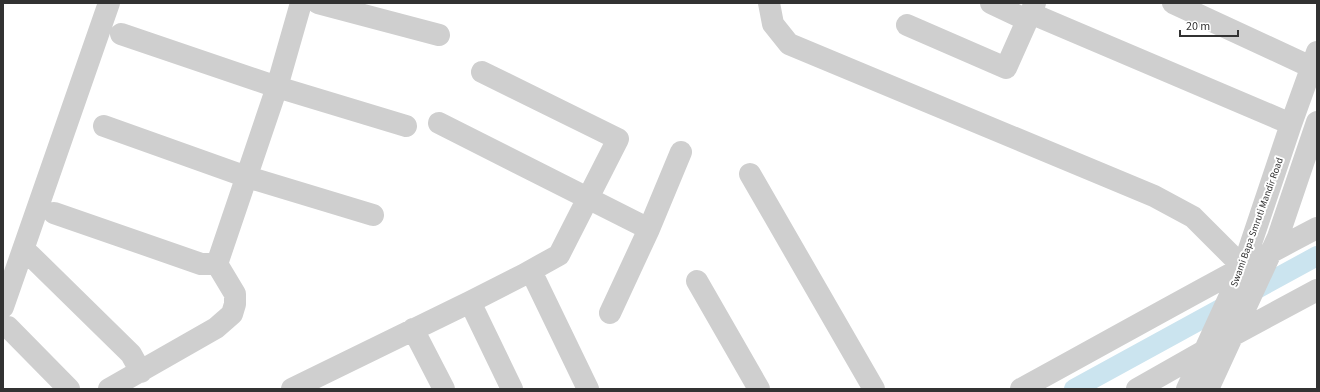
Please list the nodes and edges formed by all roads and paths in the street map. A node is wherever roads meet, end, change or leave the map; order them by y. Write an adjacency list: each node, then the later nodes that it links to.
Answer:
1 (109, 3): 36 (street)
2 (301, 3): 13 (street)
3 (318, 3): 10 (street)
4 (769, 3): 30 (street)
5 (991, 3): 7 (street)
6 (1173, 3): 11 (street)
7 (1031, 12): 8 (street); 16 (street)
8 (907, 25)
9 (121, 34): 13 (street)
10 (439, 35)
11 (1314, 60): 16 (street, Swami Bapa Smruti Mandir Road)
12 (482, 72): 22 (street)
13 (277, 87): 18 (street); 21 (street)
14 (1317, 122): 27 (street)
15 (439, 123): 22 (street)
16 (1291, 124): 30 (street, Swami Bapa Smruti Mandir Road)
17 (104, 126): 21 (street)
18 (406, 126)
19 (681, 152): 26 (street)
20 (750, 174): 48 (street)
21 (247, 177): 24 (street); 29 (street)
22 (587, 199): 26 (street); 31 (street)
23 (54, 213): 29 (street)
24 (373, 215)
25 (1317, 228): 27 (street)
26 (649, 229): 35 (street)
27 (1271, 252): 30 (street); 38 (street)
28 (30, 255): 40 (street)
29 (217, 264): 40 (street)
30 (1243, 267): 39 (street, Swami Bapa Smruti Mandir Road); 49 (street)
31 (531, 271): 34 (street); 46 (street)
32 (697, 281): 47 (street)
33 (1317, 290): 38 (street)
34 (470, 302): 37 (street); 45 (street)
35 (610, 313)
36 (5, 317): 41 (street)
37 (413, 329): 43 (street); 44 (street)
38 (1231, 337): 39 (street); 52 (street)
39 (1204, 351): 50 (street); 51 (street, Swami Bapa Smruti Mandir Road)
40 (141, 372): 42 (street)
41 (69, 389)
42 (109, 389)
43 (292, 389)
44 (444, 389)
45 (512, 389)
46 (588, 389)
47 (759, 389)
48 (874, 389)
49 (1021, 389)
50 (1137, 389)
51 (1187, 389)
52 (1208, 389)

